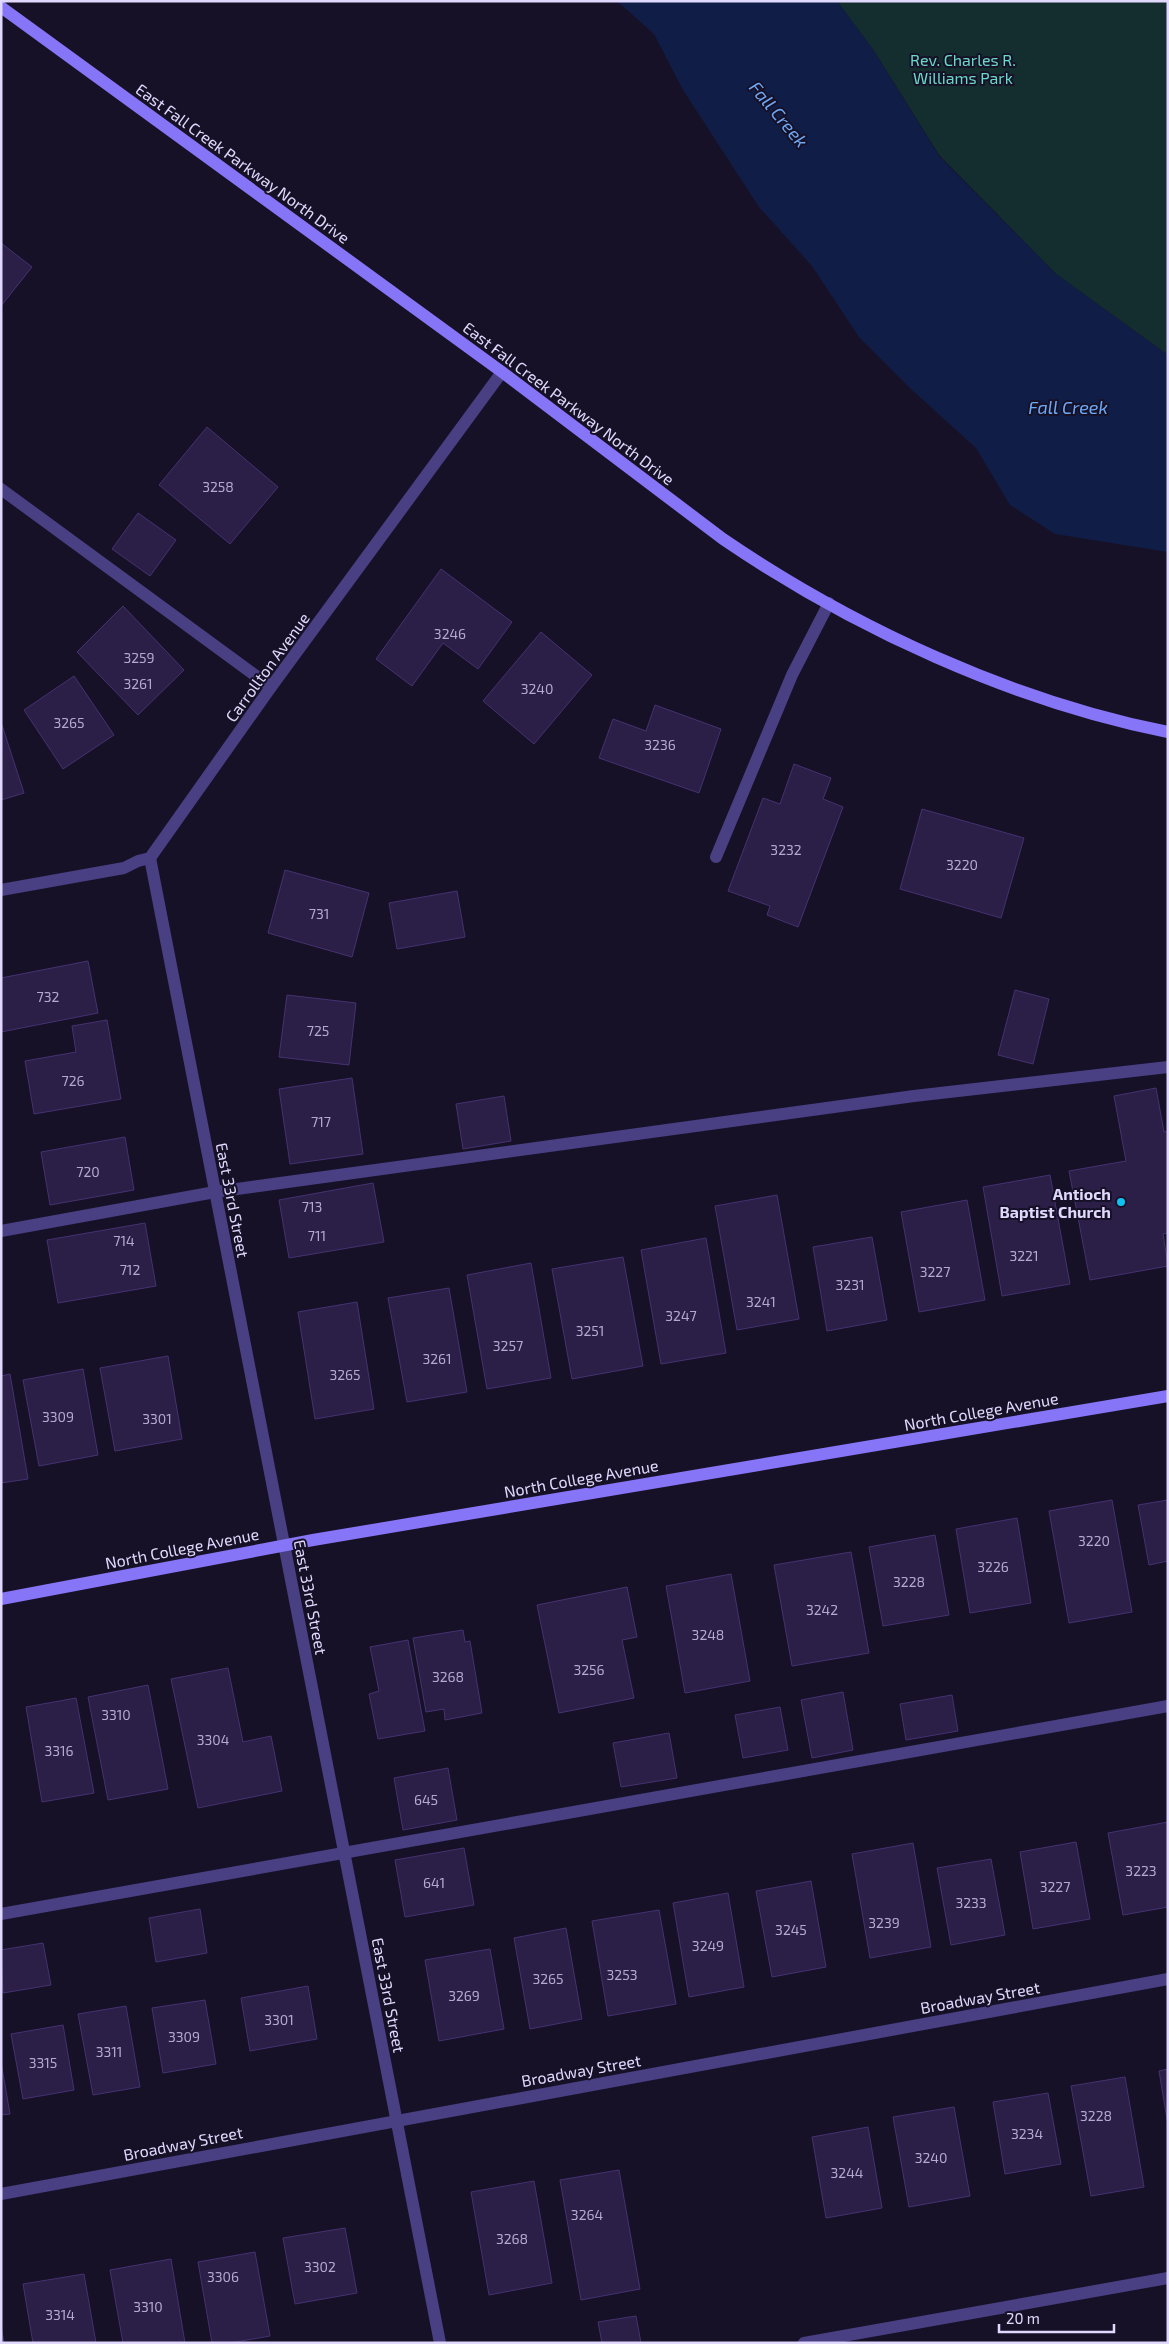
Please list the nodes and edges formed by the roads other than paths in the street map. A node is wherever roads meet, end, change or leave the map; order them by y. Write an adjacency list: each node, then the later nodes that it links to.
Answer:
1 (1, 6): 2 (main road, East Fall Creek Parkway North Drive)
2 (502, 372): 4 (main road, East Fall Creek Parkway North Drive); 5 (street, Carrollton Avenue)
3 (1, 489): 5 (street)
4 (829, 603): 6 (main road, East Fall Creek Parkway North Drive); 7 (street)
5 (271, 687): 8 (street, Carrollton Avenue)
6 (1168, 732)
7 (716, 857)
8 (150, 858): 9 (street); 11 (street, East 33rd Street)
9 (1, 890)
10 (1168, 1067): 11 (street)
11 (215, 1192): 12 (street); 14 (street, East 33rd Street)
12 (1, 1231)
13 (1168, 1396): 14 (main road, North College Avenue)
14 (284, 1545): 15 (main road, North College Avenue); 17 (street, East 33rd Street)
15 (1, 1599)
16 (1168, 1706): 17 (street)
17 (345, 1852): 18 (street); 20 (street, East 33rd Street)
18 (1, 1914)
19 (1168, 1979): 20 (street, Broadway Street)
20 (397, 2120): 21 (street, Broadway Street); 23 (street, East 33rd Street)
21 (1, 2194)
22 (1168, 2278): 24 (street)
23 (440, 2343)
24 (804, 2343)

